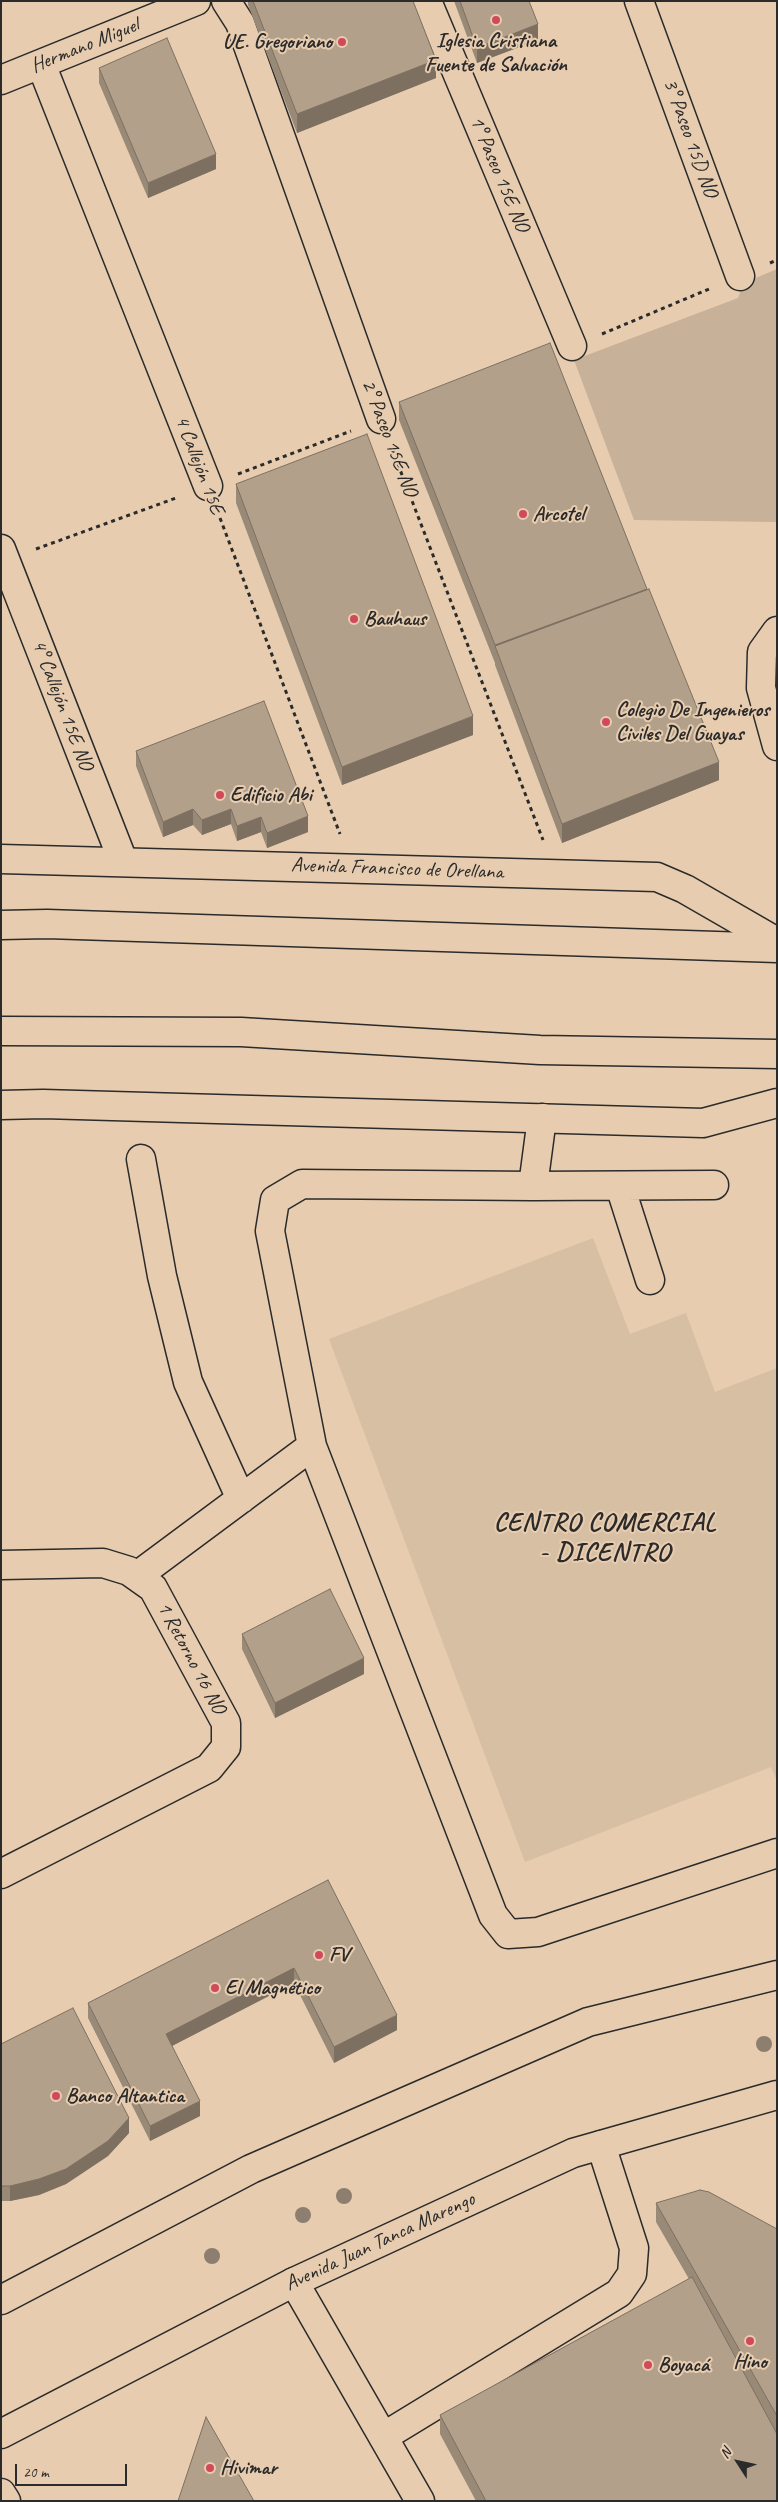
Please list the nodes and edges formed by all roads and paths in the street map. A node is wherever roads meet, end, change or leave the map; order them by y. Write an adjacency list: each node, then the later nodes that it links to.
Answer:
1 (196, 1): 5 (main road, Hermano Miguel)
2 (226, 1): 9 (main road, 2° Paseo 15E NO)
3 (427, 1): 8 (main road, 1° Paseo 15E NO)
4 (638, 1): 7 (main road, 3° Paseo 15D NO)
5 (41, 64): 6 (main road, Hermano Miguel); 10 (main road, 4 Callejón 15E)
6 (1, 80)
7 (740, 276)
8 (572, 346)
9 (381, 419): 17 (path, 2° Paseo 15E NO)
10 (208, 486): 16 (path, 4 Callejón 15E)
11 (1, 549): 15 (main road, 4° Callejón 15E NO)
12 (777, 631): 13 (main road)
13 (777, 746)
14 (1, 859): 15 (main road, Avenida Francisco de Orellana)
15 (123, 861): 16 (main road, Avenida Francisco de Orellana)
16 (353, 868): 17 (main road, Avenida Francisco de Orellana)
17 (555, 873): 19 (main road, Avenida Francisco de Orellana)
18 (1, 925): 20 (main road)
19 (777, 942)
20 (777, 948)
21 (1, 1031): 22 (main road)
22 (777, 1054)
23 (777, 1103): 25 (main road)
24 (1, 1105): 25 (main road)
25 (542, 1118): 27 (main road)
26 (141, 1159): 32 (main road)
27 (533, 1186): 28 (main road); 31 (main road)
28 (620, 1186): 29 (main road); 30 (main road)
29 (714, 1186)
30 (650, 1280)
31 (312, 1446): 32 (main road); 35 (main road)
32 (241, 1499): 34 (main road)
33 (1, 1565): 34 (main road, 1 Retorno 16 NO)
34 (137, 1576): 36 (main road, 1 Retorno 16 NO)
35 (777, 1853)
36 (1, 1874)
37 (777, 1975): 41 (main road)
38 (777, 2095): 39 (main road, Avenida Juan Tanca Marengo)
39 (601, 2145): 40 (main road, Avenida Juan Tanca Marengo); 43 (main road)
40 (294, 2282): 42 (main road, Avenida Juan Tanca Marengo); 43 (main road)
41 (1, 2300)
42 (1, 2434)
43 (383, 2437): 46 (main road)
44 (1, 2493): 45 (main road)
45 (6, 2501)
46 (420, 2501)

